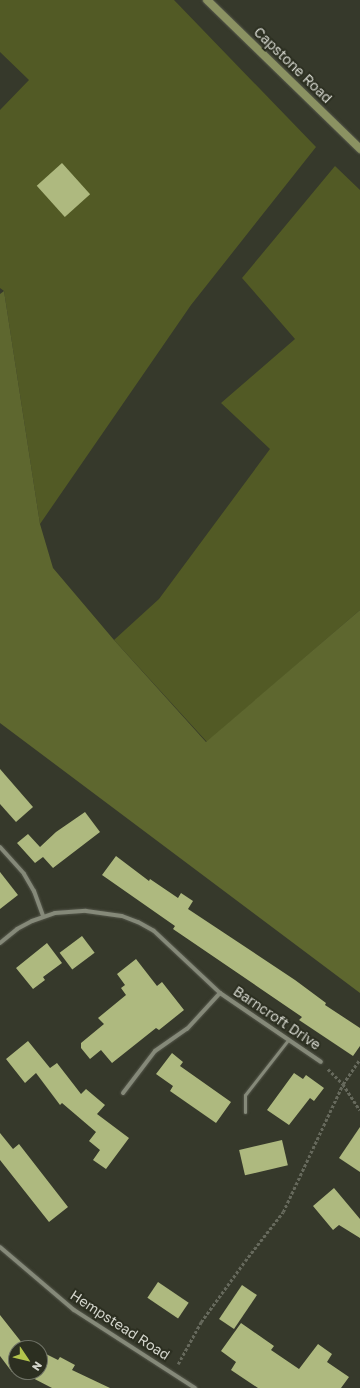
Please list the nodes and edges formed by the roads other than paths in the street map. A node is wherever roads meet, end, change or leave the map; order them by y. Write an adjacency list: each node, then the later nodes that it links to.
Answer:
1 (207, 0): 2 (street, Capstone Road)
2 (360, 149)
3 (0, 847): 4 (street)
4 (43, 916): 5 (street, Barncroft Drive); 6 (street, Barncroft Drive)
5 (0, 944)
6 (220, 993): 7 (street, Barncroft Drive); 9 (street, Barncroft Drive)
7 (288, 1040): 8 (street, Barncroft Drive); 10 (lane)
8 (321, 1062)
9 (123, 1093)
10 (244, 1112)
11 (0, 1247): 12 (street, Hempstead Road)
12 (195, 1388)

